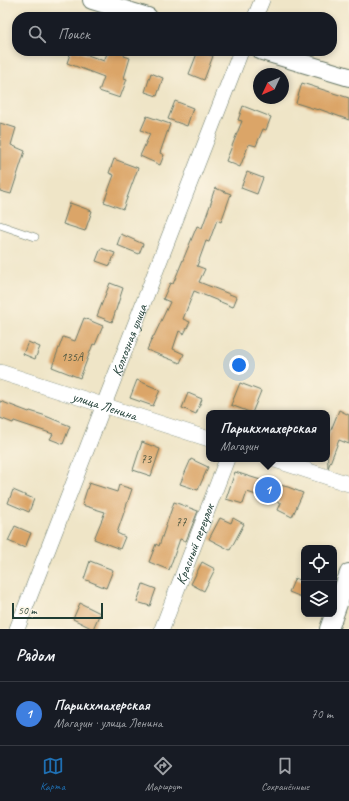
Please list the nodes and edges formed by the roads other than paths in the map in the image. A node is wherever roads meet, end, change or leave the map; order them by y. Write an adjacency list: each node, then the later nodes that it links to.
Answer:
1 (92, 0): 3 (street)
2 (262, 0): 4 (street)
3 (132, 12)
4 (257, 12)
5 (240, 56): 11 (street, Колхозная улица)
6 (279, 56): 7 (street)
7 (349, 77)
8 (0, 225): 9 (lane)
9 (35, 237)
10 (0, 372): 11 (street, улица Ленина)
11 (105, 404): 12 (street, улица Ленина); 17 (street, Колхозная улица)
12 (206, 437)
13 (227, 462): 18 (street, Красный переулок)
14 (281, 462): 15 (street)
15 (349, 484)
16 (349, 573): 19 (street)
17 (17, 629)
18 (162, 629)
19 (329, 629)

